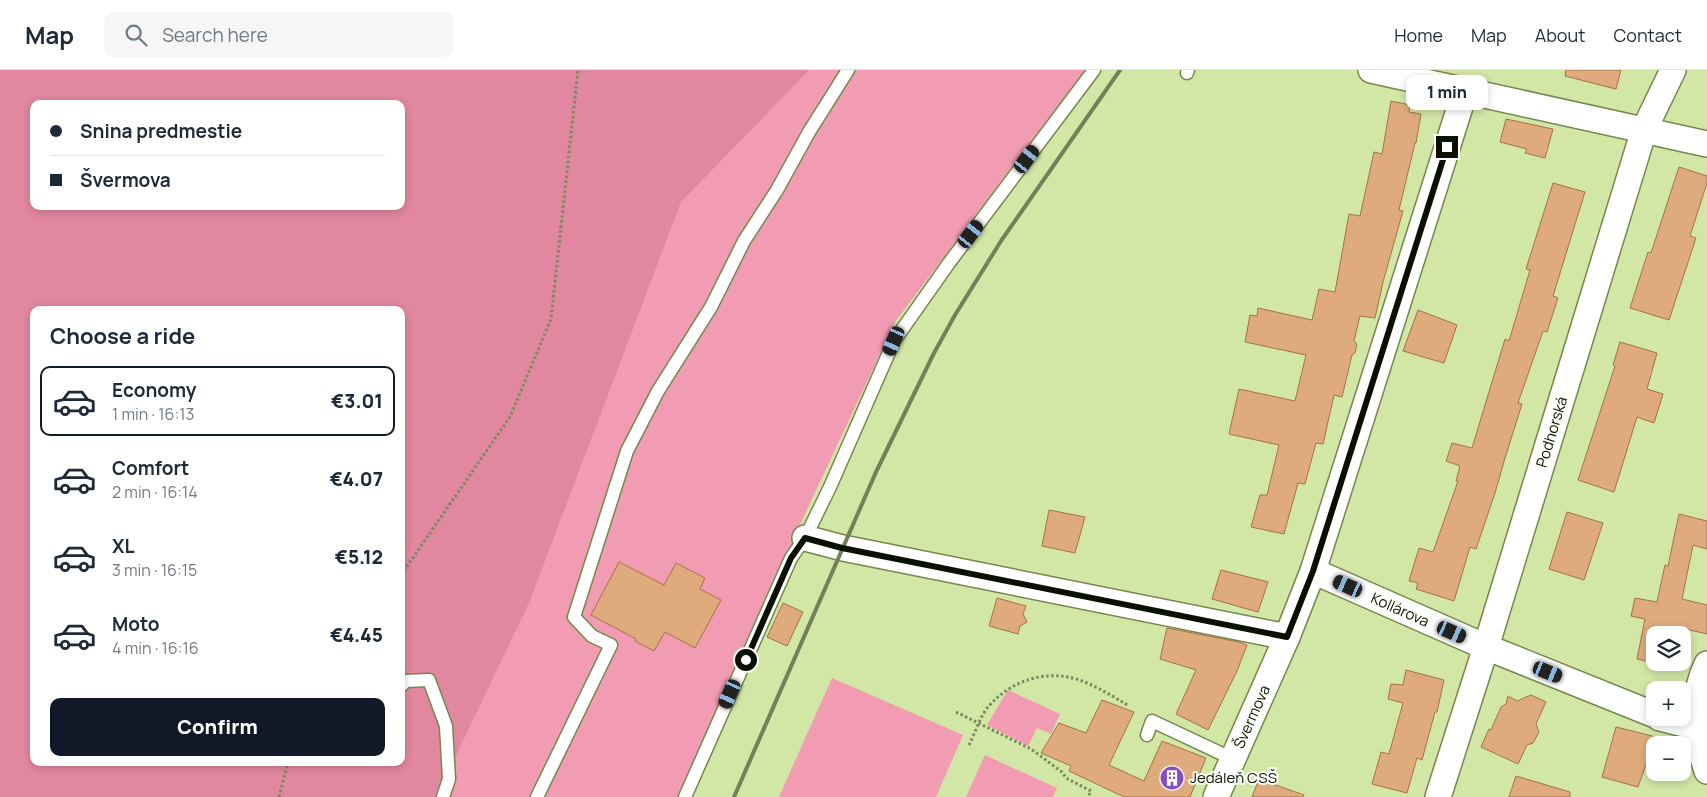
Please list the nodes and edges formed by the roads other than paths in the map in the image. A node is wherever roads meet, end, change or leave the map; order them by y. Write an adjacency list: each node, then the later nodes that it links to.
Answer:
1 (848, 70): 20 (lane)
2 (1094, 70): 8 (lane)
3 (1371, 70): 5 (street)
4 (1673, 70): 6 (street, Podhorská)
5 (1465, 91): 6 (street); 9 (street, Švermova)
6 (1644, 130): 7 (street); 11 (street, Podhorská)
7 (1707, 144)
8 (805, 538): 10 (street); 21 (lane)
9 (1313, 571): 10 (street, Švermova); 11 (street, Kollárova)
10 (1287, 637): 17 (street, Švermova)
11 (1486, 648): 14 (street, Kollárova); 23 (street, Podhorská)
12 (1707, 664): 15 (street)
13 (405, 683): 19 (lane)
14 (1646, 712)
15 (1701, 729): 18 (street)
16 (1147, 735): 17 (lane)
17 (1233, 759): 22 (street, Švermova)
18 (1707, 771)
19 (443, 797)
20 (537, 797)
21 (685, 797)
22 (1216, 797)
23 (1438, 797)

